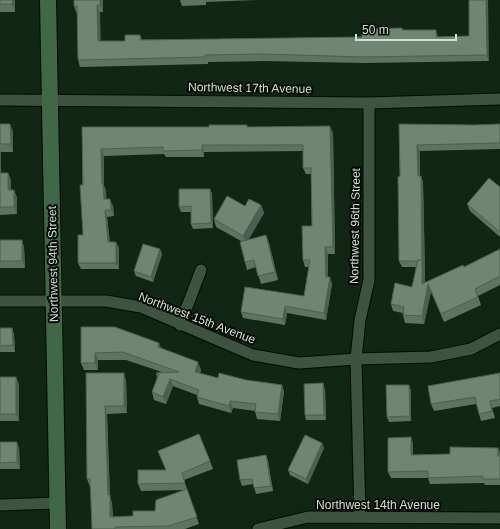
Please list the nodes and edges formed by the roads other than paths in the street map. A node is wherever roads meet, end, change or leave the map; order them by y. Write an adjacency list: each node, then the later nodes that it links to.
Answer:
1 (48, 0): 2 (street, Northwest 94th Street)
2 (50, 99): 4 (street, Northwest 17th Avenue); 5 (street, Northwest 17th Avenue); 8 (street, Northwest 94th Street)
3 (500, 99): 5 (street, Northwest 17th Avenue)
4 (0, 100)
5 (369, 103): 11 (street, Northwest 96th Street)
6 (201, 270): 9 (street)
7 (0, 301): 8 (street, Northwest 15th Avenue)
8 (54, 301): 9 (street, Northwest 15th Avenue); 12 (street, Northwest 94th Street)
9 (180, 325): 11 (street, Northwest 15th Avenue)
10 (500, 334): 11 (street, Northwest 15th Avenue)
11 (356, 359): 14 (street, Northwest 96th Street)
12 (58, 503): 13 (street); 16 (street, Northwest 94th Street)
13 (0, 504)
14 (360, 517): 15 (street, Northwest 14th Avenue); 17 (street, Northwest 14th Avenue)
15 (494, 522)
16 (58, 529)
17 (258, 529)

